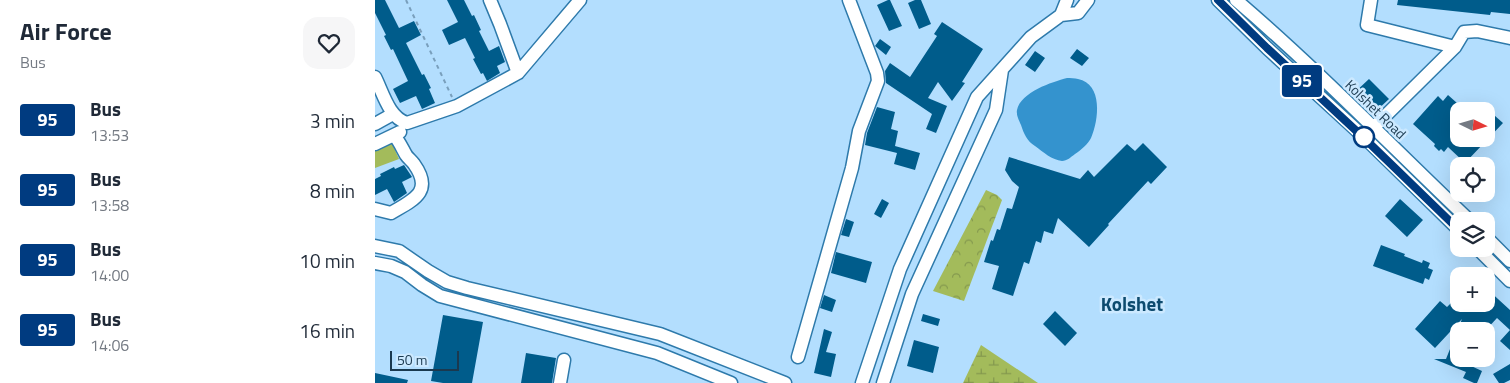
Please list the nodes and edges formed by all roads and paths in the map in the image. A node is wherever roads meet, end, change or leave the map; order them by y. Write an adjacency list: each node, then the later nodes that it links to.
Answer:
1 (405, 0): 16 (path)
2 (489, 0): 14 (street)
3 (580, 0): 14 (street)
4 (849, 0): 38 (street)
5 (1067, 0): 10 (street)
6 (1088, 0): 10 (street)
7 (1218, 0): 22 (street, Kolshet Road)
8 (1236, 0): 20 (street, Kolshet Road)
9 (1371, 0): 12 (street)
10 (1061, 15): 13 (street)
11 (1510, 38): 12 (street)
12 (1455, 47): 20 (street)
13 (1002, 70): 34 (street); 36 (street)
14 (518, 73): 16 (street)
15 (375, 77): 17 (street)
16 (457, 106): 18 (street)
17 (393, 114): 18 (street); 19 (street)
18 (411, 122): 21 (street)
19 (375, 124)
20 (1374, 127): 22 (street); 25 (street, Kolshet Road)
21 (394, 135): 23 (street); 24 (street)
22 (1364, 138): 26 (street, Kolshet Road)
23 (375, 144)
24 (375, 209)
25 (1461, 212)
26 (1450, 221)
27 (375, 246): 33 (street)
28 (1495, 246): 30 (street)
29 (1486, 257): 32 (street)
30 (1510, 261)
31 (375, 263): 35 (street)
32 (1510, 281)
33 (467, 288): 35 (street); 37 (street)
34 (891, 297): 36 (street); 44 (street)
35 (461, 302): 40 (street)
36 (909, 304): 45 (street)
37 (678, 341): 40 (street); 43 (street)
38 (798, 357)
39 (564, 360): 41 (street)
40 (674, 360): 42 (street)
41 (560, 383)
42 (731, 383)
43 (785, 383)
44 (862, 383)
45 (883, 383)

